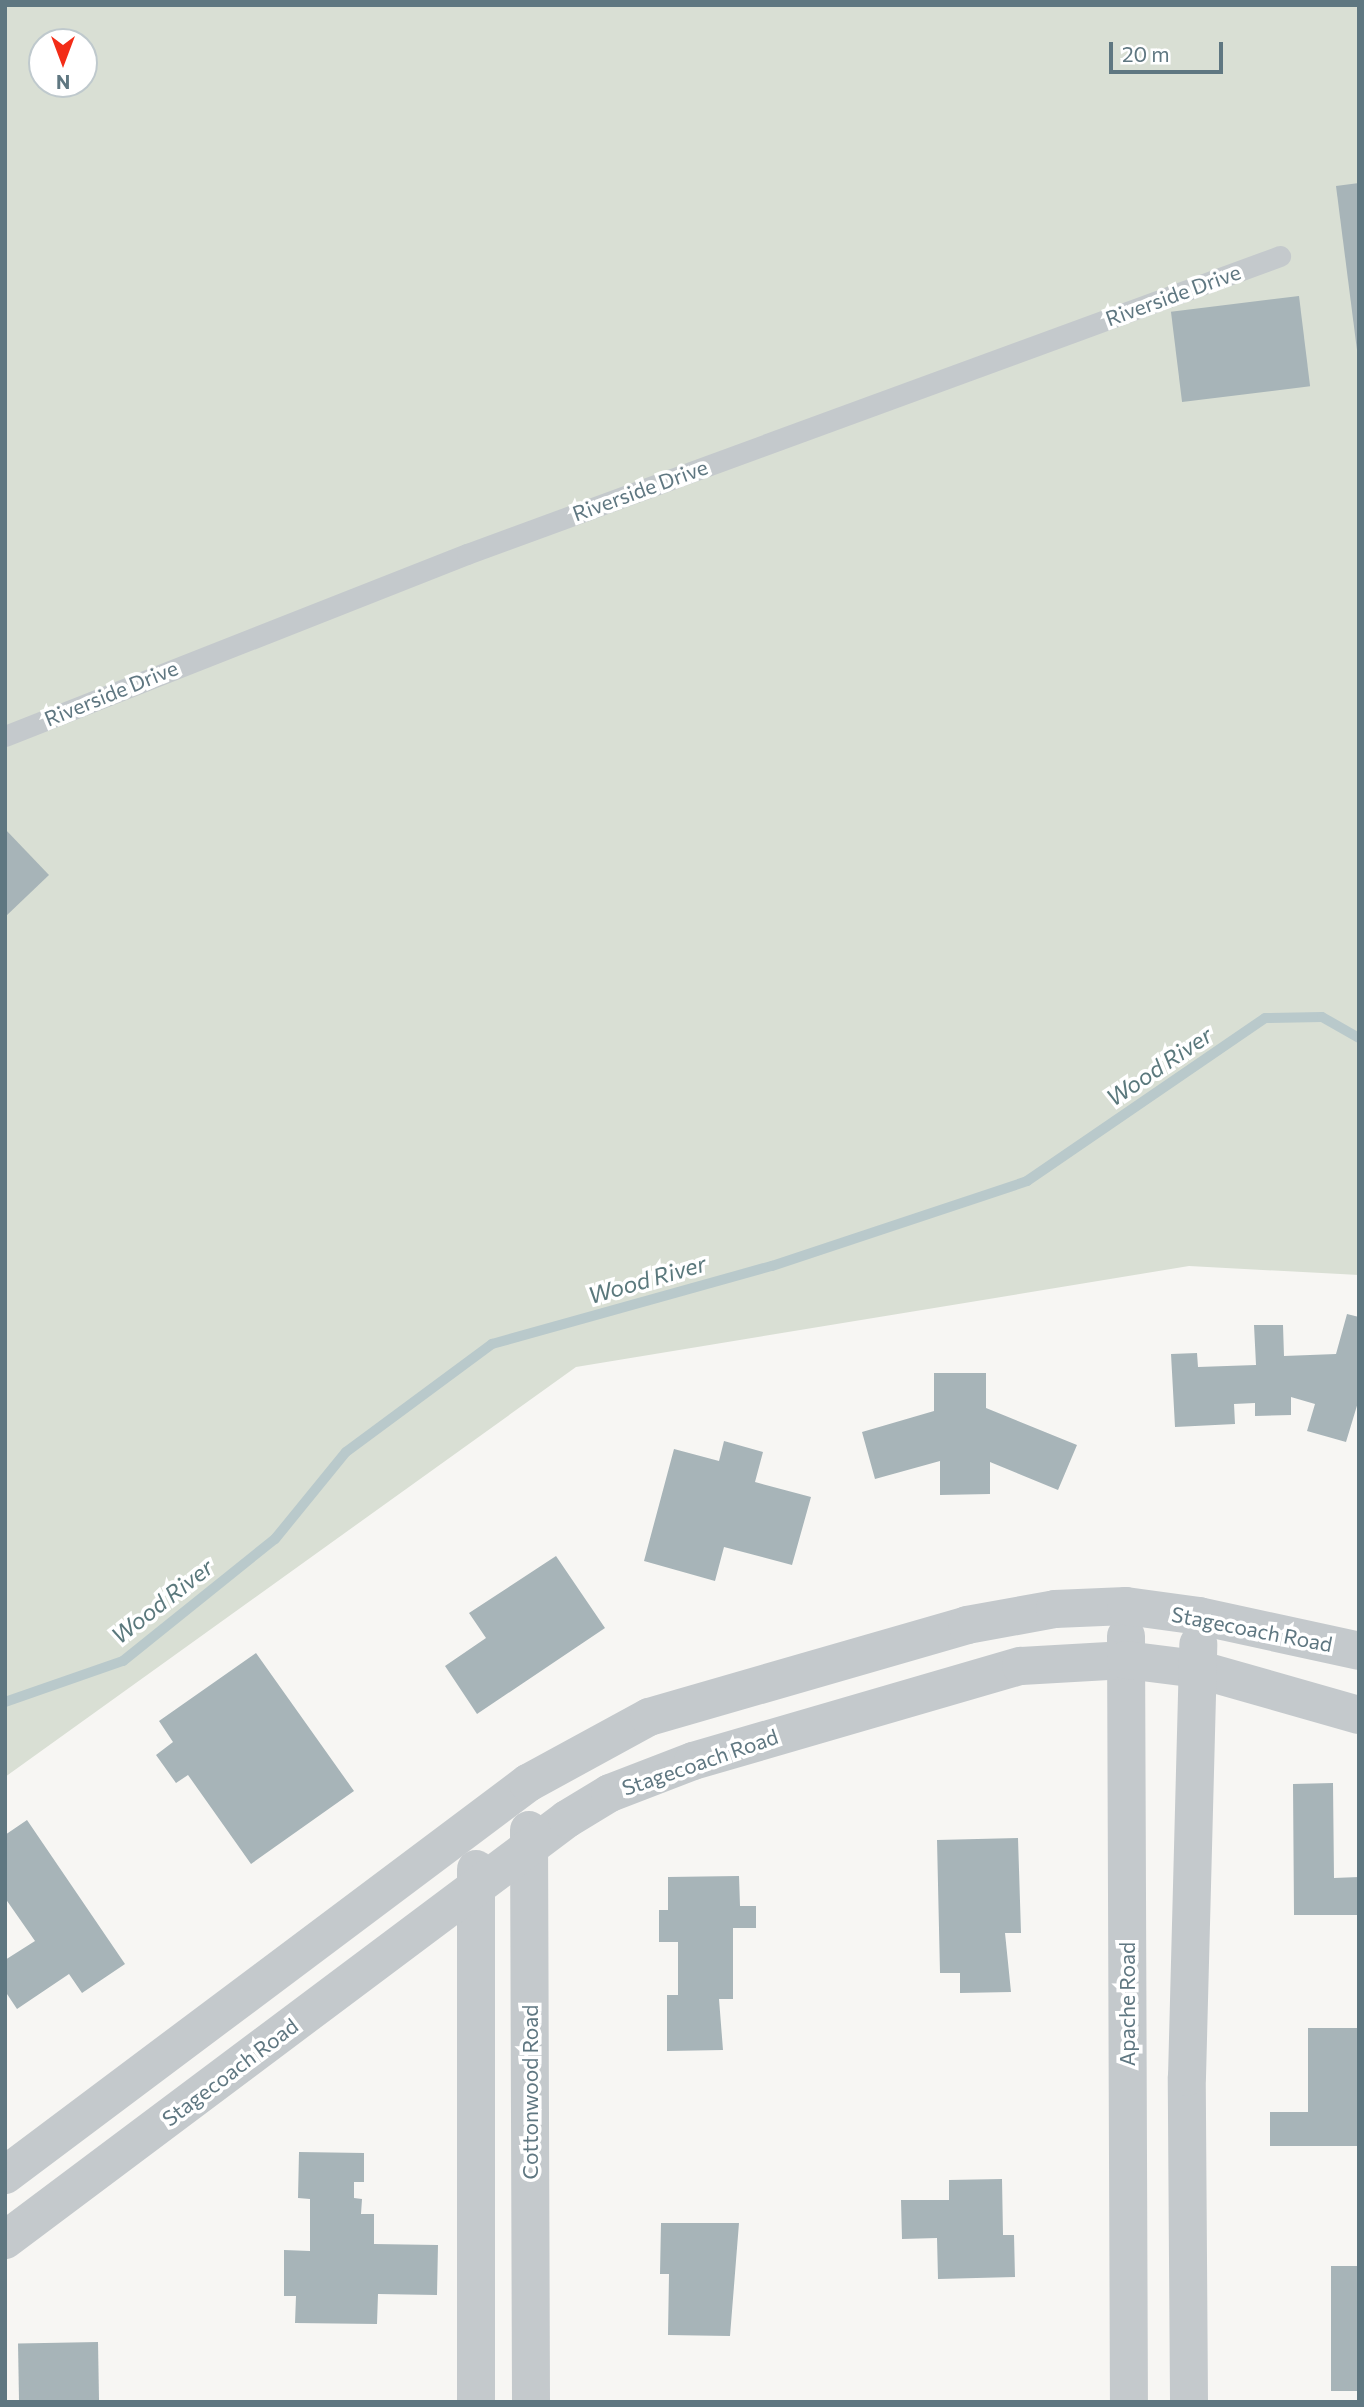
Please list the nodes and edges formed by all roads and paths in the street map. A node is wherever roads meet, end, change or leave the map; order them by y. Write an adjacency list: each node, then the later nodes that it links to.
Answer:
1 (1280, 256): 2 (lane, Riverside Drive)
2 (5, 736)
3 (1126, 1606): 4 (street, Stagecoach Road); 6 (street, Apache Road); 9 (street, Stagecoach Road)
4 (1199, 1616): 5 (street, Stagecoach Road); 7 (street)
5 (1359, 1651)
6 (1126, 1660): 7 (street, Stagecoach Road); 11 (street, Stagecoach Road); 17 (street, Apache Road)
7 (1197, 1669): 8 (street, Stagecoach Road); 18 (street)
8 (1359, 1715)
9 (528, 1783): 10 (street, Stagecoach Road); 11 (street, Cottonwood Road)
10 (476, 1821): 12 (street); 13 (street, Stagecoach Road)
11 (529, 1847): 12 (street, Stagecoach Road); 16 (street, Cottonwood Road)
12 (476, 1887): 14 (street, Stagecoach Road); 15 (street)
13 (5, 2175)
14 (5, 2240)
15 (476, 2402)
16 (531, 2402)
17 (1129, 2402)
18 (1189, 2402)

